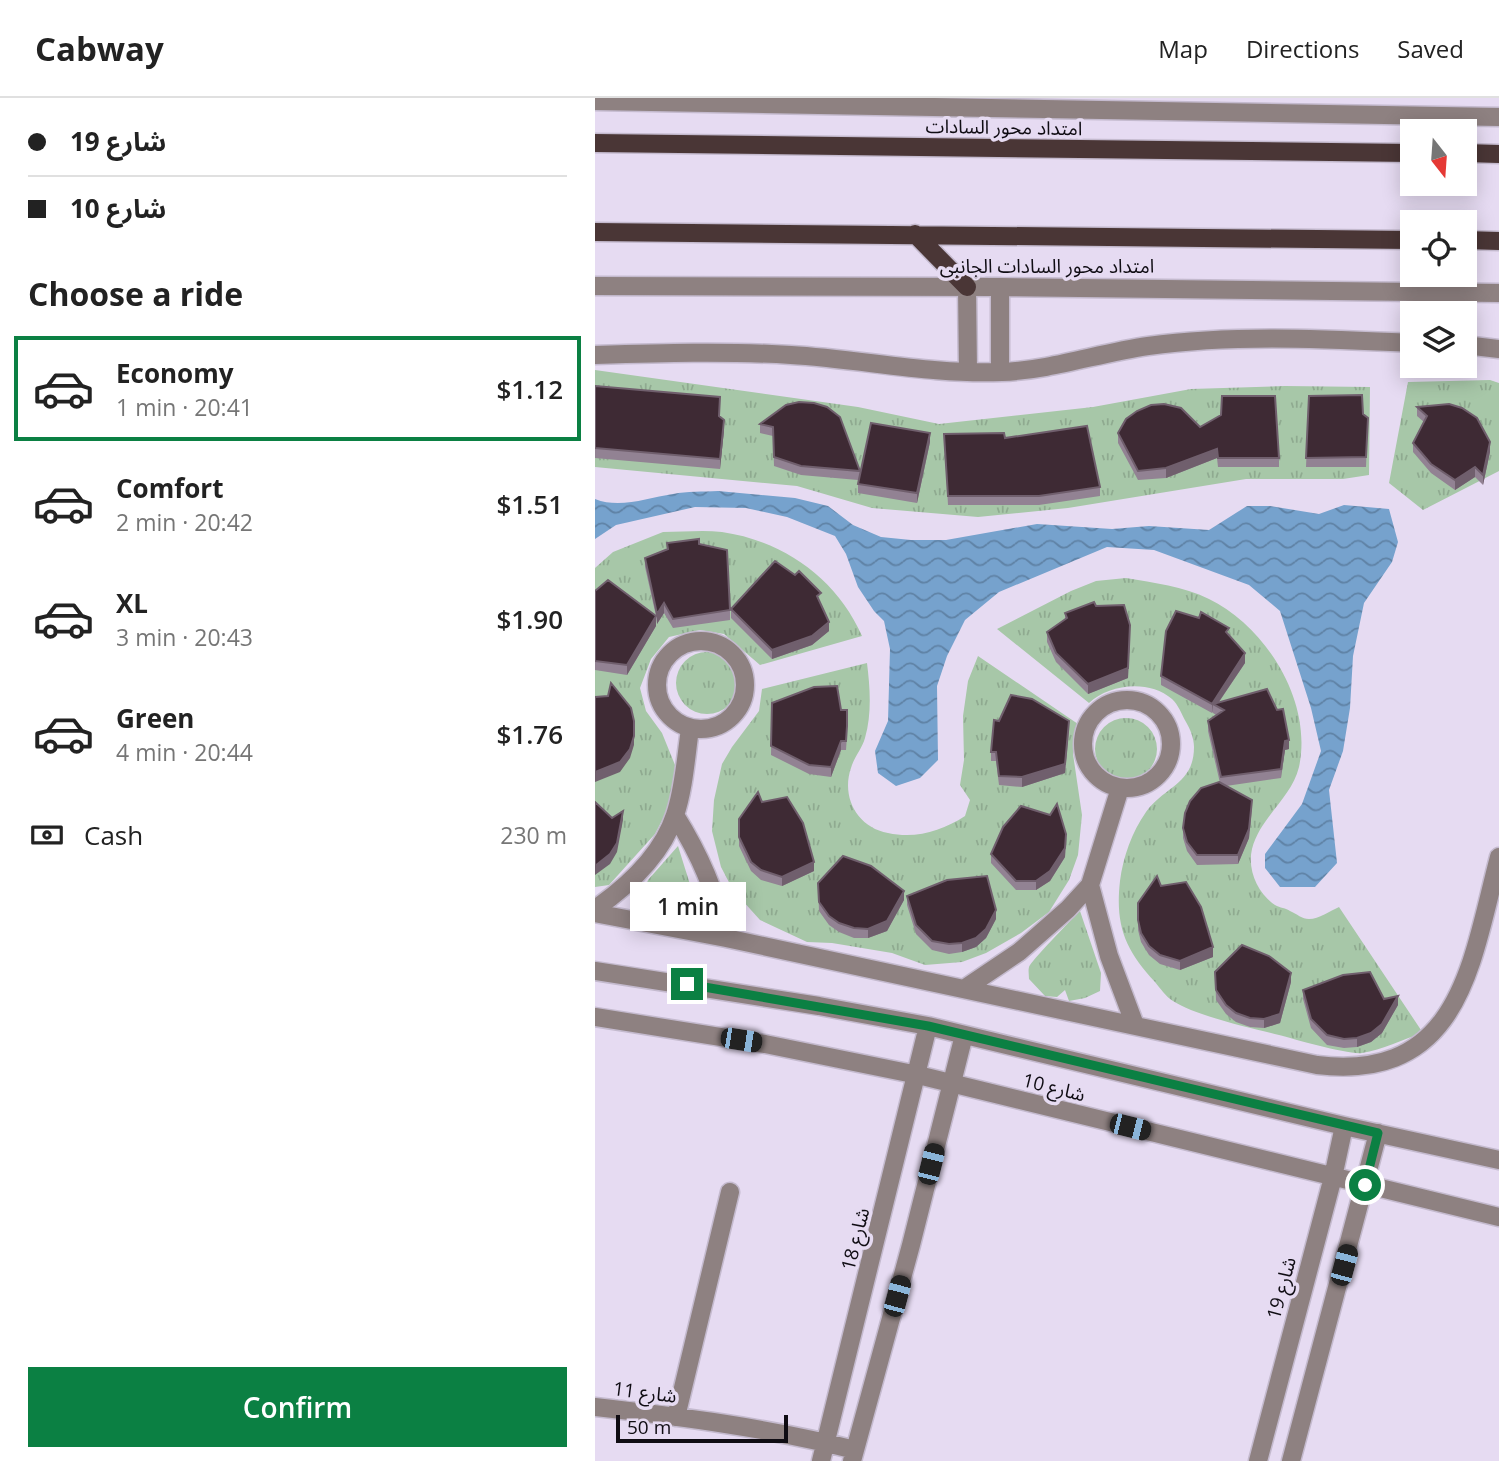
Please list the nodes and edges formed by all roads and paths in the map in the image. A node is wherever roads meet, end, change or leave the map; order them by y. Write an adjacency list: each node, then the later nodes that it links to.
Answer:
1 (595, 101): 2 (street)
2 (1499, 117)
3 (595, 144): 4 (main road, امتداد محور السادات)
4 (1400, 153)
5 (1477, 153): 6 (main road)
6 (1499, 153)
7 (595, 232): 8 (main road)
8 (915, 234): 9 (main road); 13 (main road)
9 (1400, 240)
10 (1477, 240): 11 (main road)
11 (1499, 241)
12 (595, 286): 13 (street, امتداد محور السادات الجانبى)
13 (967, 286): 14 (street, امتداد محور السادات الجانبى); 22 (street)
14 (1000, 286): 15 (street, امتداد محور السادات الجانبى); 23 (street)
15 (1479, 292): 16 (street, امتداد محور السادات الجانبى); 17 (street)
16 (1499, 293)
17 (1499, 303)
18 (1400, 343): 23 (street)
19 (1477, 346): 20 (street)
20 (1499, 349)
21 (595, 355): 22 (street)
22 (968, 372): 23 (street)
23 (1000, 372)
24 (690, 729): 24 (street); 26 (street)
25 (1120, 788): 25 (street); 28 (street)
26 (675, 815): 29 (street); 30 (street)
27 (1499, 857): 34 (street)
28 (1090, 885): 32 (street); 34 (street)
29 (595, 911): 30 (street)
30 (726, 938): 32 (street)
31 (595, 971): 35 (street, شارع 10)
32 (964, 989): 34 (street)
33 (595, 1017): 37 (street, شارع 10)
34 (1135, 1024)
35 (928, 1026): 36 (street, شارع 10); 37 (street, شارع 18)
36 (964, 1035): 38 (street); 39 (street, شارع 10)
37 (918, 1075): 38 (street, شارع 10); 48 (street, شارع 18)
38 (952, 1083): 42 (street, شارع 10); 49 (street)
39 (1344, 1126): 40 (street, شارع 10); 42 (street, شارع 19)
40 (1378, 1133): 41 (street, شارع 10); 43 (street)
41 (1499, 1160)
42 (1333, 1177): 43 (street, شارع 10); 51 (street, شارع 19)
43 (1365, 1185): 45 (street, شارع 10); 52 (street)
44 (730, 1192): 47 (street)
45 (1499, 1217)
46 (595, 1407): 47 (street, شارع 11)
47 (676, 1417): 48 (street, شارع 11)
48 (825, 1442): 49 (street, شارع 11); 50 (street, شارع 18)
49 (854, 1455)
50 (821, 1461)
51 (1258, 1461)
52 (1291, 1461)

